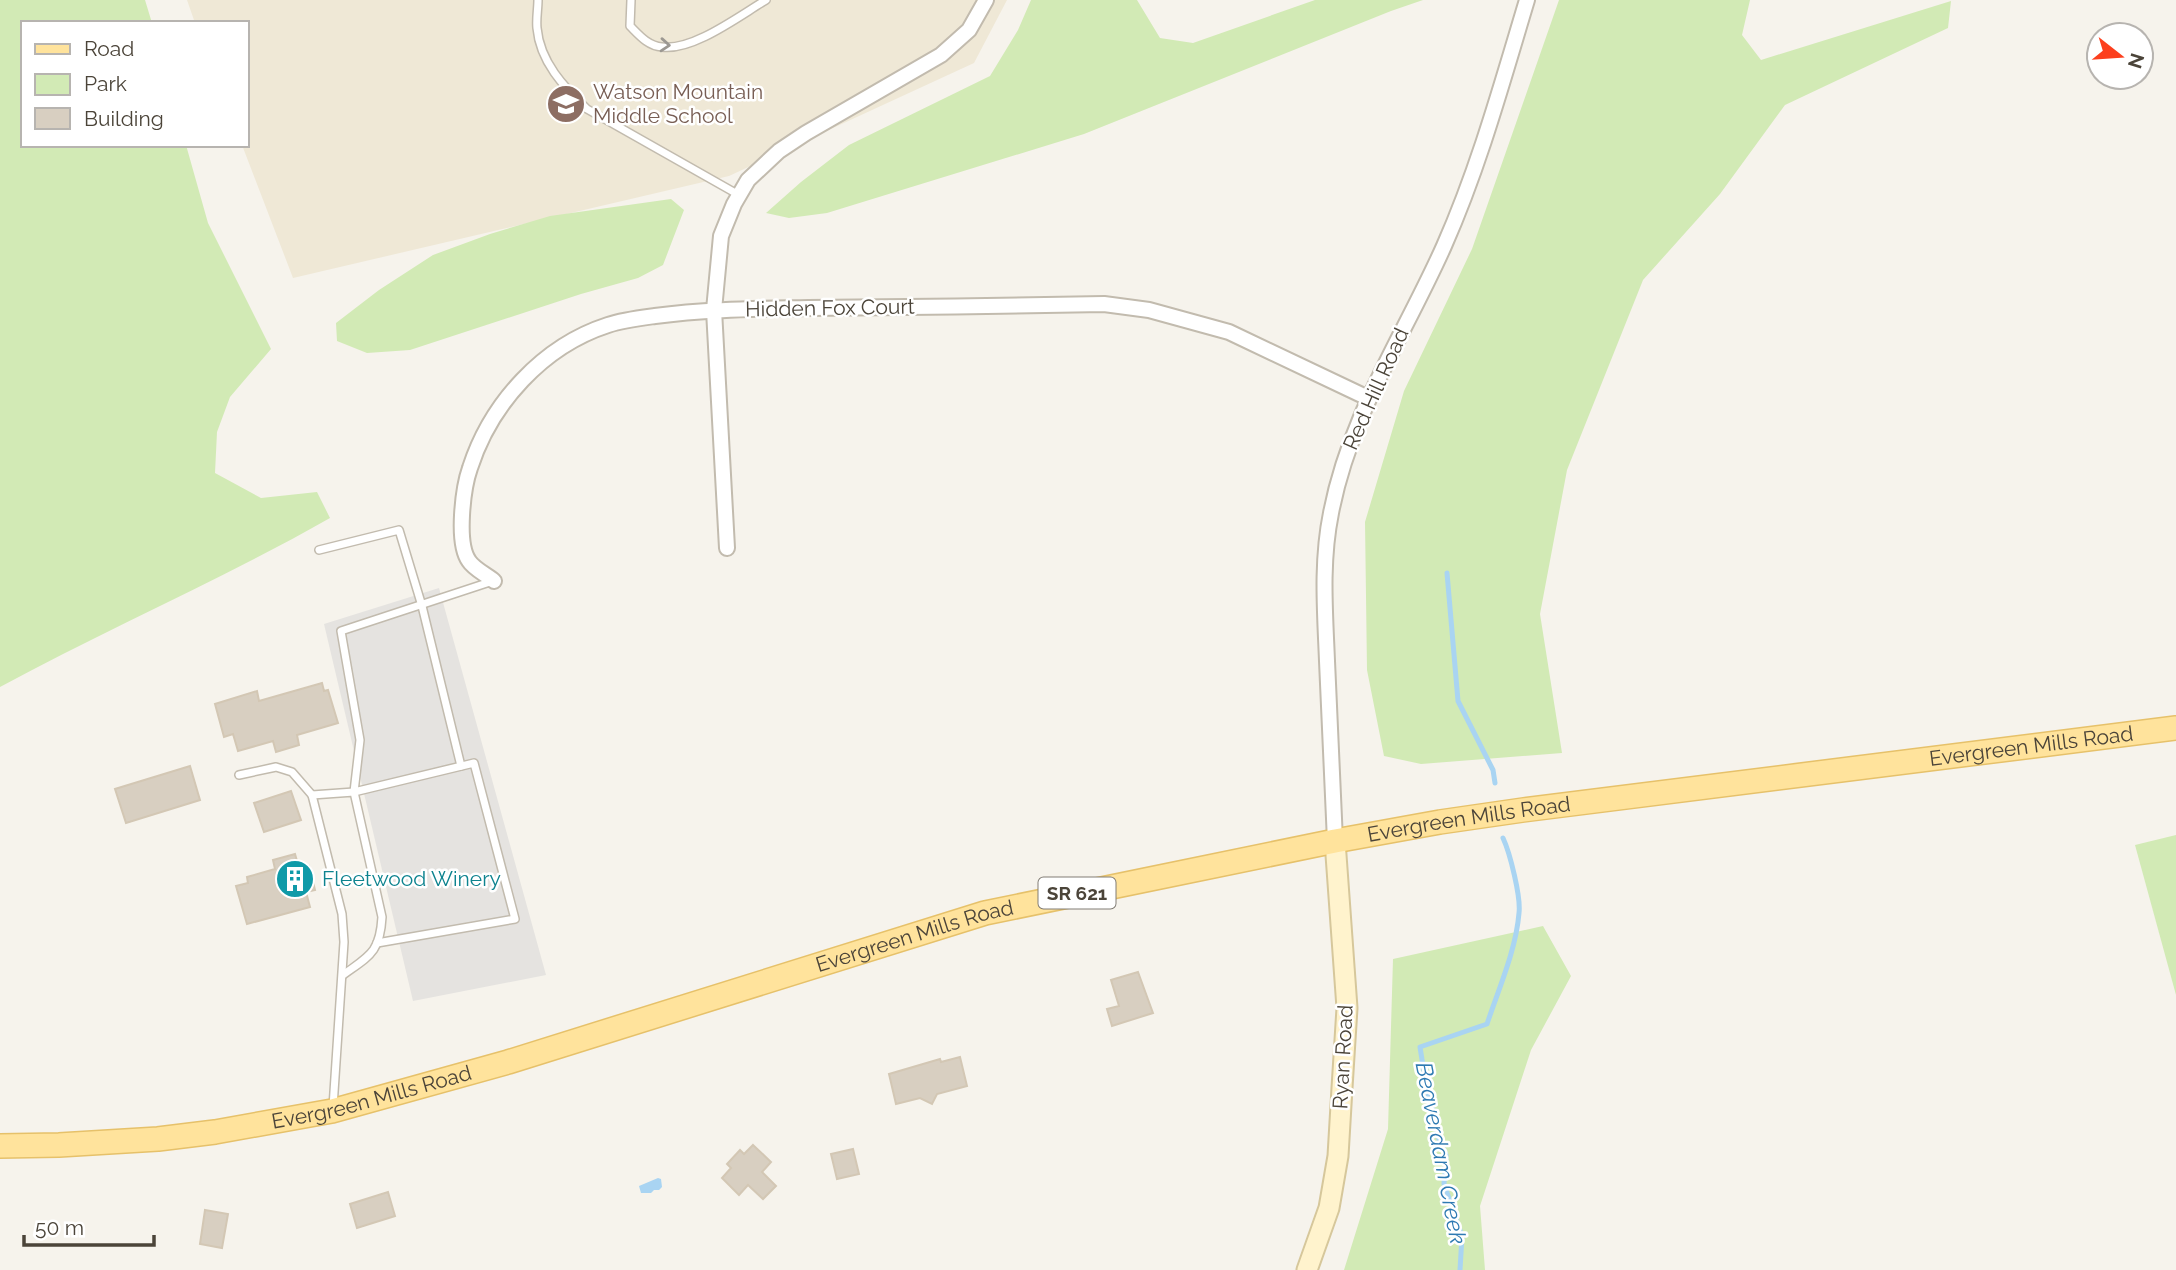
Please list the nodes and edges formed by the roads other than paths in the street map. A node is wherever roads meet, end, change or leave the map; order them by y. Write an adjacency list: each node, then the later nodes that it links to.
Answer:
1 (538, 0): 6 (lane)
2 (631, 0): 3 (lane, one-way to 3)
3 (766, 0)
4 (986, 0): 6 (street)
5 (1527, 0): 8 (street, Red Hill Road)
6 (740, 195): 7 (street)
7 (714, 310): 8 (street, Hidden Fox Court); 9 (street); 11 (street, Hidden Fox Court)
8 (1368, 398): 18 (street, Red Hill Road)
9 (727, 548)
10 (319, 551): 12 (lane)
11 (494, 581): 12 (lane)
12 (422, 606): 14 (lane); 16 (lane)
13 (2176, 728): 18 (main road, Evergreen Mills Road / SR 621)
14 (461, 766): 16 (lane); 19 (lane)
15 (239, 775): 17 (lane)
16 (354, 792): 17 (lane); 19 (lane)
17 (312, 796): 20 (lane)
18 (1335, 841): 21 (main road, Evergreen Mills Road / SR 621); 23 (main road, Ryan Road)
19 (377, 943): 20 (lane)
20 (343, 975): 21 (lane)
21 (332, 1111): 22 (main road, Evergreen Mills Road / SR 621)
22 (0, 1146)
23 (1307, 1270)

